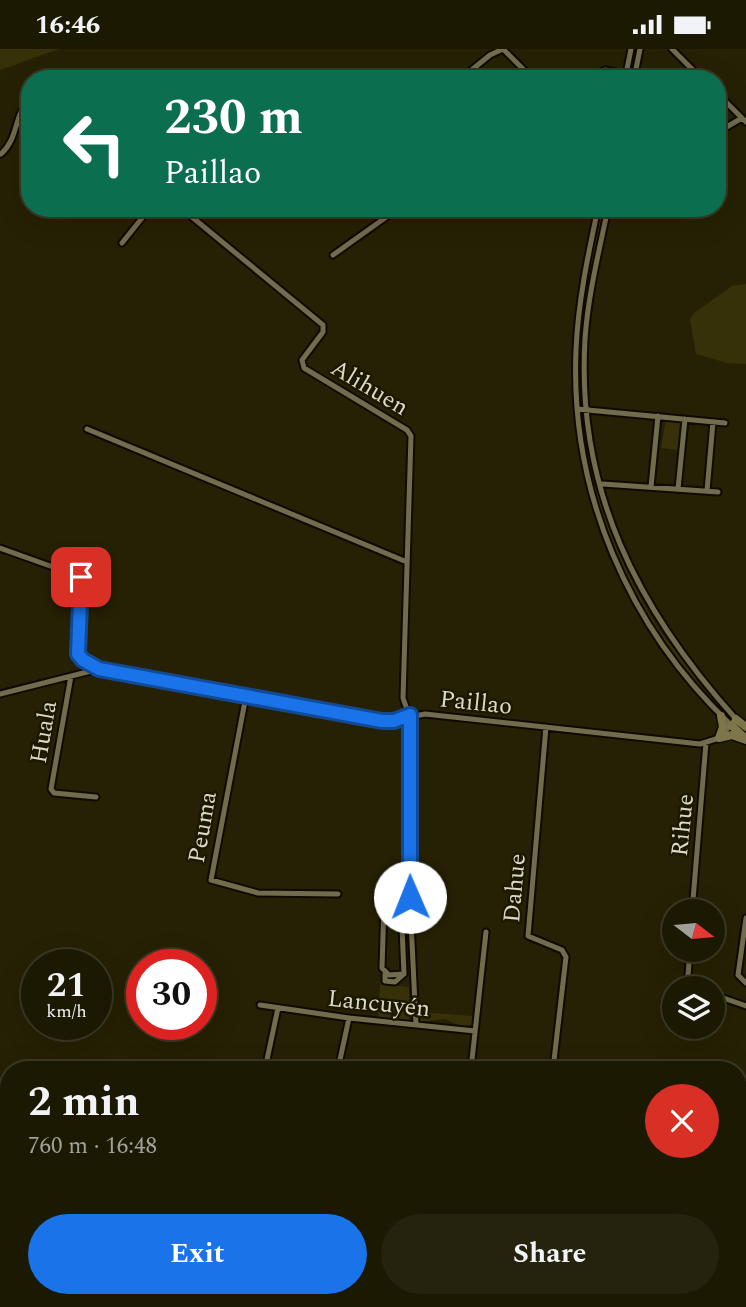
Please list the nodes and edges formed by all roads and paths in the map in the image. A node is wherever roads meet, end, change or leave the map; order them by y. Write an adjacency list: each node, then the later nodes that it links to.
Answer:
1 (631, 49): 6 (street)
2 (640, 49): 7 (street)
3 (672, 49): 8 (street)
4 (472, 70): 5 (street)
5 (524, 70)
6 (626, 70)
7 (636, 70)
8 (693, 70)
9 (726, 102): 11 (street)
10 (21, 109): 13 (street)
11 (744, 120): 12 (street)
12 (726, 128)
13 (1, 154)
14 (143, 217): 19 (street)
15 (192, 217): 35 (street, Alihuen)
16 (385, 217): 20 (street)
17 (596, 217): 21 (street)
18 (606, 217): 22 (street)
19 (122, 243)
20 (332, 255)
21 (577, 409): 22 (street); 29 (street)
22 (588, 409): 23 (street); 28 (street)
23 (658, 417): 24 (street); 30 (street)
24 (685, 419): 25 (street); 31 (street)
25 (713, 422): 26 (street); 32 (street)
26 (725, 423)
27 (87, 429): 35 (street)
28 (601, 483): 29 (street); 30 (street); 42 (street)
29 (590, 485): 41 (street)
30 (651, 487): 31 (street)
31 (678, 489): 32 (street)
32 (707, 491): 33 (street)
33 (718, 492)
34 (0, 548): 36 (street)
35 (407, 562): 40 (street, Alihuen)
36 (99, 669): 37 (street, Paillao); 39 (street, Paillao)
37 (71, 676): 38 (street, Paillao); 48 (street, Huala)
38 (0, 694)
39 (246, 696): 40 (street, Paillao); 49 (street, Peuma)
40 (410, 715): 43 (street, Paillao); 51 (street, Alihuen)
41 (720, 716): 42 (street); 45 (street)
42 (733, 722): 44 (street); 45 (street, Paillao); 46 (street)
43 (546, 727): 47 (street, Paillao); 66 (street, Dahue)
44 (746, 727)
45 (719, 738): 46 (street); 47 (street, Paillao)
46 (746, 739)
47 (706, 743): 50 (street, Rihue)
48 (96, 797)
49 (338, 894)
50 (693, 899)
51 (410, 900): 52 (street); 61 (street, Alihuen)
52 (398, 901): 52 (street)
53 (746, 918): 55 (street)
54 (486, 932): 62 (street)
55 (746, 983)
56 (725, 999): 58 (street)
57 (260, 1005): 59 (street, Lancuyén)
58 (746, 1006)
59 (278, 1008): 60 (street, Lancuyén); 63 (street)
60 (349, 1018): 61 (street, Lancuyén); 64 (street)
61 (416, 1025): 62 (street, Lancuyén)
62 (475, 1031): 65 (street)
63 (267, 1061)
64 (340, 1061)
65 (472, 1061)
66 (554, 1061)

